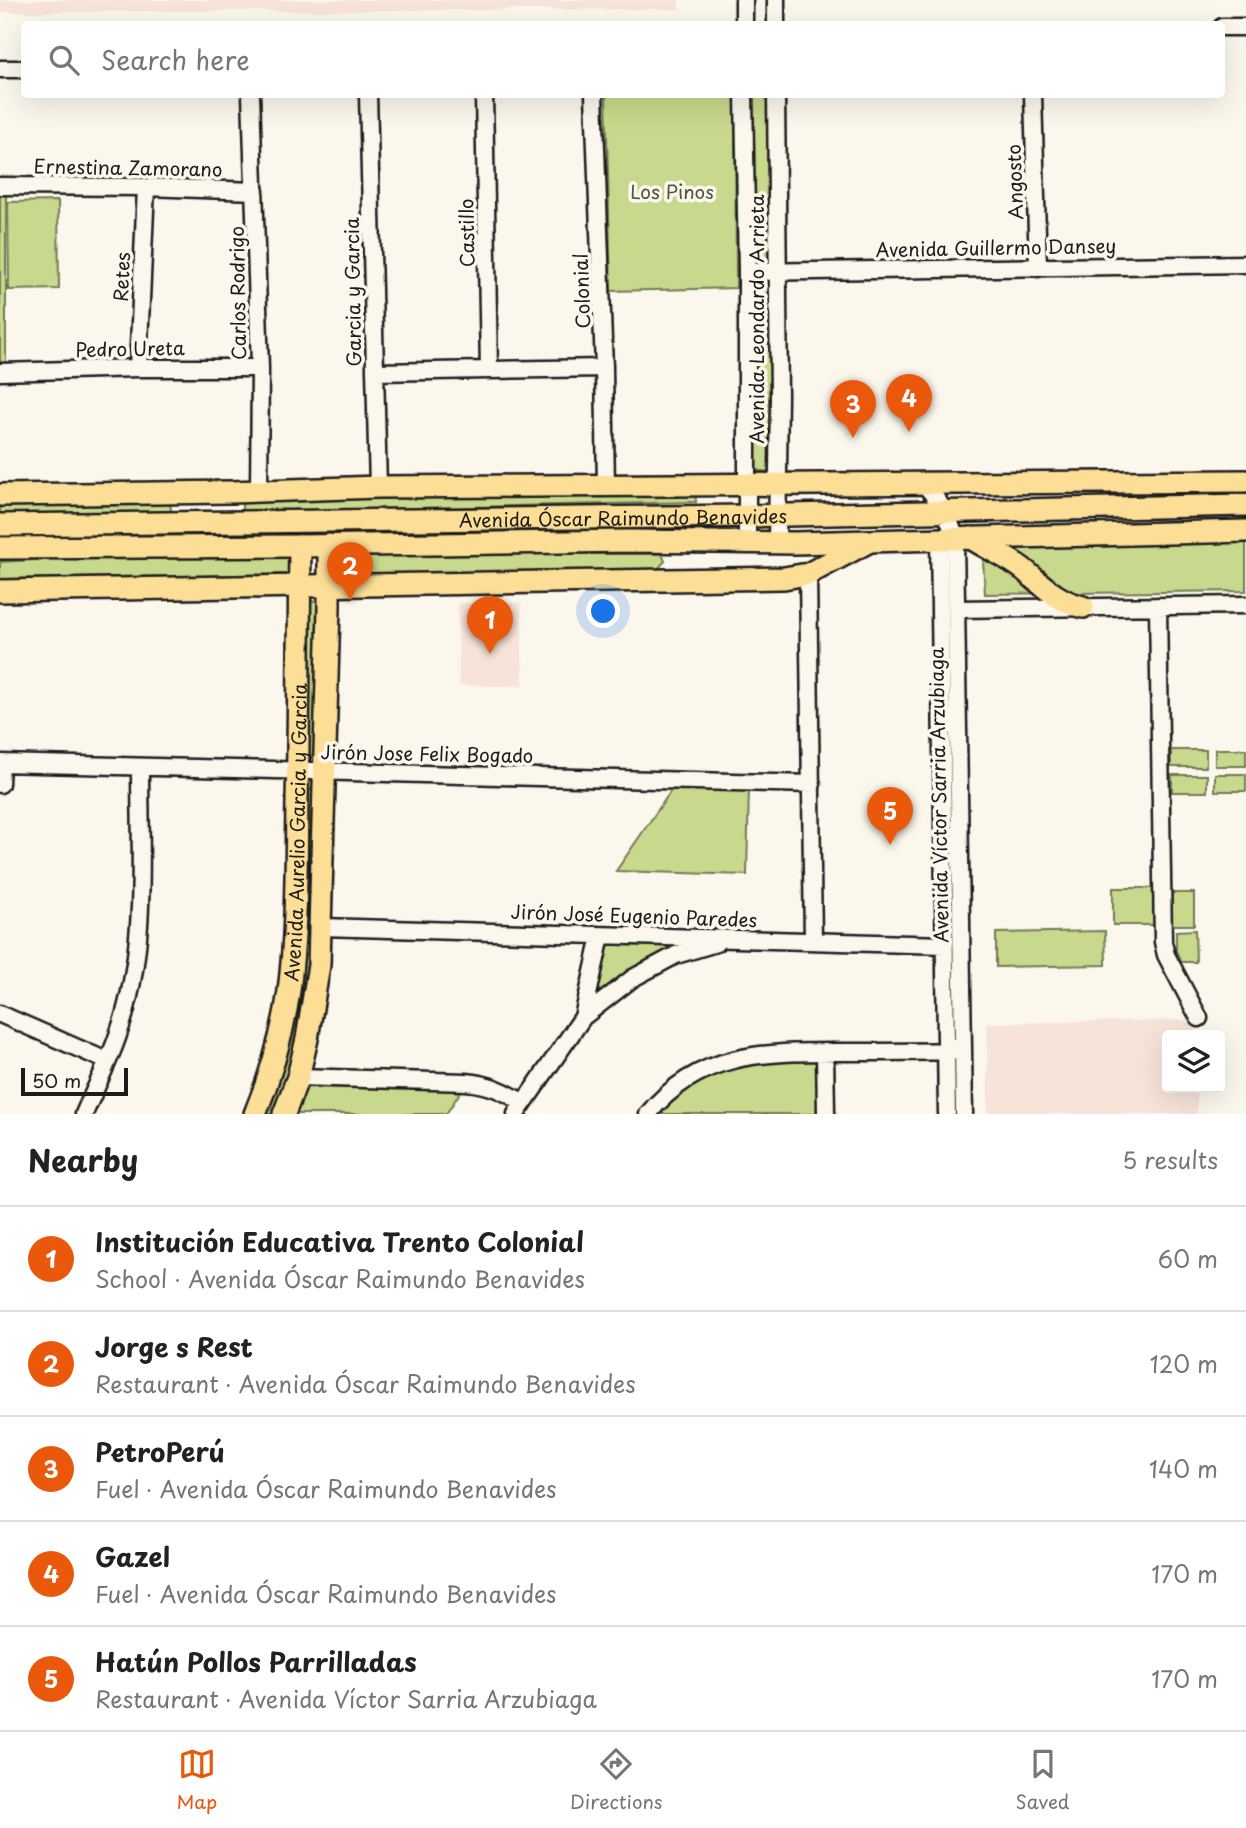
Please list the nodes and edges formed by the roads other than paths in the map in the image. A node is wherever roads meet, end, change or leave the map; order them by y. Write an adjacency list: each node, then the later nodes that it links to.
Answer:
1 (744, 0): 3 (street)
2 (776, 0): 4 (street)
3 (744, 21)
4 (776, 21)
5 (1225, 27): 6 (street)
6 (1246, 27)
7 (0, 69): 8 (street)
8 (21, 69)
9 (251, 98): 18 (street, Carlos Rodrigo)
10 (368, 98): 28 (street, Garcia y Garcia)
11 (484, 98): 26 (street, Castillo)
12 (594, 98): 25 (street, Colonial)
13 (744, 98): 22 (street, Avenida Leondardo Arrieta)
14 (775, 98): 21 (street, Avenida Leondardo Arrieta)
15 (1032, 98): 20 (street, Angosto)
16 (0, 186): 17 (street, Ernestina Zamorano)
17 (146, 187): 18 (street, Ernestina Zamorano); 23 (street, Retes)
18 (255, 191): 24 (street, Carlos Rodrigo)
19 (1246, 264): 20 (street, Avenida Guillermo Dansey)
20 (1038, 268): 21 (street, Avenida Guillermo Dansey)
21 (777, 271): 22 (street, Avenida Guillermo Dansey); 33 (street, Avenida Leondardo Arrieta)
22 (747, 272): 32 (street, Avenida Leondardo Arrieta)
23 (138, 368): 24 (street, Pedro Ureta); 27 (street, Pedro Ureta)
24 (260, 368): 36 (street, Carlos Rodrigo)
25 (604, 368): 26 (street); 34 (street, Colonial)
26 (489, 370): 28 (street)
27 (0, 372)
28 (375, 372): 35 (street, Garcia y Garcia)
29 (1246, 481): 30 (main road, Avenida Óscar Raimundo Benavides)
30 (1052, 482): 31 (main road, Avenida Óscar Raimundo Benavides); 39 (main road)
31 (924, 484): 33 (main road, Avenida Óscar Raimundo Benavides); 40 (street, Avenida Víctor Sarria Arzubiaga)
32 (747, 485): 33 (main road, Avenida Óscar Raimundo Benavides); 34 (main road, Avenida Óscar Raimundo Benavides); 41 (street, Avenida Leondardo Arrieta)
33 (778, 485): 42 (street, Avenida Leondardo Arrieta)
34 (606, 486): 35 (main road, Avenida Óscar Raimundo Benavides)
35 (377, 487): 36 (main road, Avenida Óscar Raimundo Benavides)
36 (259, 491): 37 (main road, Avenida Óscar Raimundo Benavides)
37 (0, 495)
38 (1246, 505): 39 (main road, Avenida Óscar Raimundo Benavides)
39 (1139, 507): 40 (main road, Avenida Óscar Raimundo Benavides)
40 (944, 512): 42 (main road, Avenida Óscar Raimundo Benavides); 45 (street, Avenida Víctor Sarria Arzubiaga)
41 (747, 516): 42 (main road, Avenida Óscar Raimundo Benavides); 43 (main road, Avenida Óscar Raimundo Benavides); 47 (street, Avenida Leondardo Arrieta)
42 (777, 516): 48 (street, Avenida Leondardo Arrieta)
43 (2, 525)
44 (1246, 531): 45 (main road, Avenida Óscar Raimundo Benavides)
45 (955, 538): 46 (main road, Avenida Óscar Raimundo Benavides); 60 (main road); 61 (street, Avenida Víctor Sarria Arzubiaga); 72 (street, Avenida Víctor Sarria Arzubiaga)
46 (869, 541): 48 (main road, Avenida Óscar Raimundo Benavides); 54 (main road, Avenida Óscar Raimundo Benavides)
47 (747, 542): 48 (main road, Avenida Óscar Raimundo Benavides); 49 (main road, Avenida Óscar Raimundo Benavides)
48 (777, 543)
49 (329, 545): 50 (main road, Avenida Óscar Raimundo Benavides); 56 (main road, Avenida Aurelio Garcia y Garcia)
50 (300, 546): 51 (main road, Avenida Óscar Raimundo Benavides); 55 (main road, Avenida Aurelio Garcia y Garcia)
51 (38, 547): 52 (main road, Avenida Óscar Raimundo Benavides); 53 (main road)
52 (0, 548)
53 (0, 554)
54 (808, 574): 56 (main road, Avenida Óscar Raimundo Benavides); 67 (street)
55 (300, 585): 56 (main road, Avenida Óscar Raimundo Benavides); 57 (main road, Avenida Óscar Raimundo Benavides); 64 (main road, Avenida Aurelio Garcia y Garcia)
56 (330, 585): 65 (main road, Avenida Aurelio Garcia y Garcia)
57 (0, 591)
58 (1246, 605): 59 (street)
59 (1158, 606): 60 (street); 75 (street)
60 (1083, 607): 61 (street)
61 (956, 609): 77 (street, Avenida Víctor Sarria Arzubiaga)
62 (0, 763): 63 (street, Jirón Jose Felix Bogado); 66 (street)
63 (140, 767): 64 (street, Jirón Jose Felix Bogado); 79 (street)
64 (298, 771): 65 (street, Jirón Jose Felix Bogado); 83 (main road, Avenida Aurelio Garcia y Garcia)
65 (325, 772): 67 (street, Jirón Jose Felix Bogado); 68 (main road, Avenida Aurelio Garcia y Garcia)
66 (0, 784)
67 (812, 784): 71 (street)
68 (321, 927): 69 (street, Jirón José Eugenio Paredes); 80 (main road, Avenida Aurelio Garcia y Garcia)
69 (601, 936): 70 (street, Jirón José Eugenio Paredes); 74 (street)
70 (729, 939): 71 (street, Jirón José Eugenio Paredes); 74 (street)
71 (813, 942): 72 (street, Jirón José Eugenio Paredes)
72 (945, 945): 76 (street, Avenida Víctor Sarria Arzubiaga)
73 (0, 1014): 79 (street)
74 (583, 1017): 81 (street)
75 (1199, 1018)
76 (947, 1051): 77 (street); 78 (street); 87 (street, Avenida Víctor Sarria Arzubiaga)
77 (963, 1051): 88 (street, Avenida Víctor Sarria Arzubiaga)
78 (825, 1052): 85 (street); 86 (street)
79 (107, 1061): 82 (street)
80 (298, 1077): 81 (street); 84 (main road, Avenida Aurelio Garcia y Garcia)
81 (519, 1109)
82 (84, 1114)
83 (255, 1114)
84 (284, 1114)
85 (648, 1114)
86 (826, 1114)
87 (947, 1114)
88 (964, 1114)

